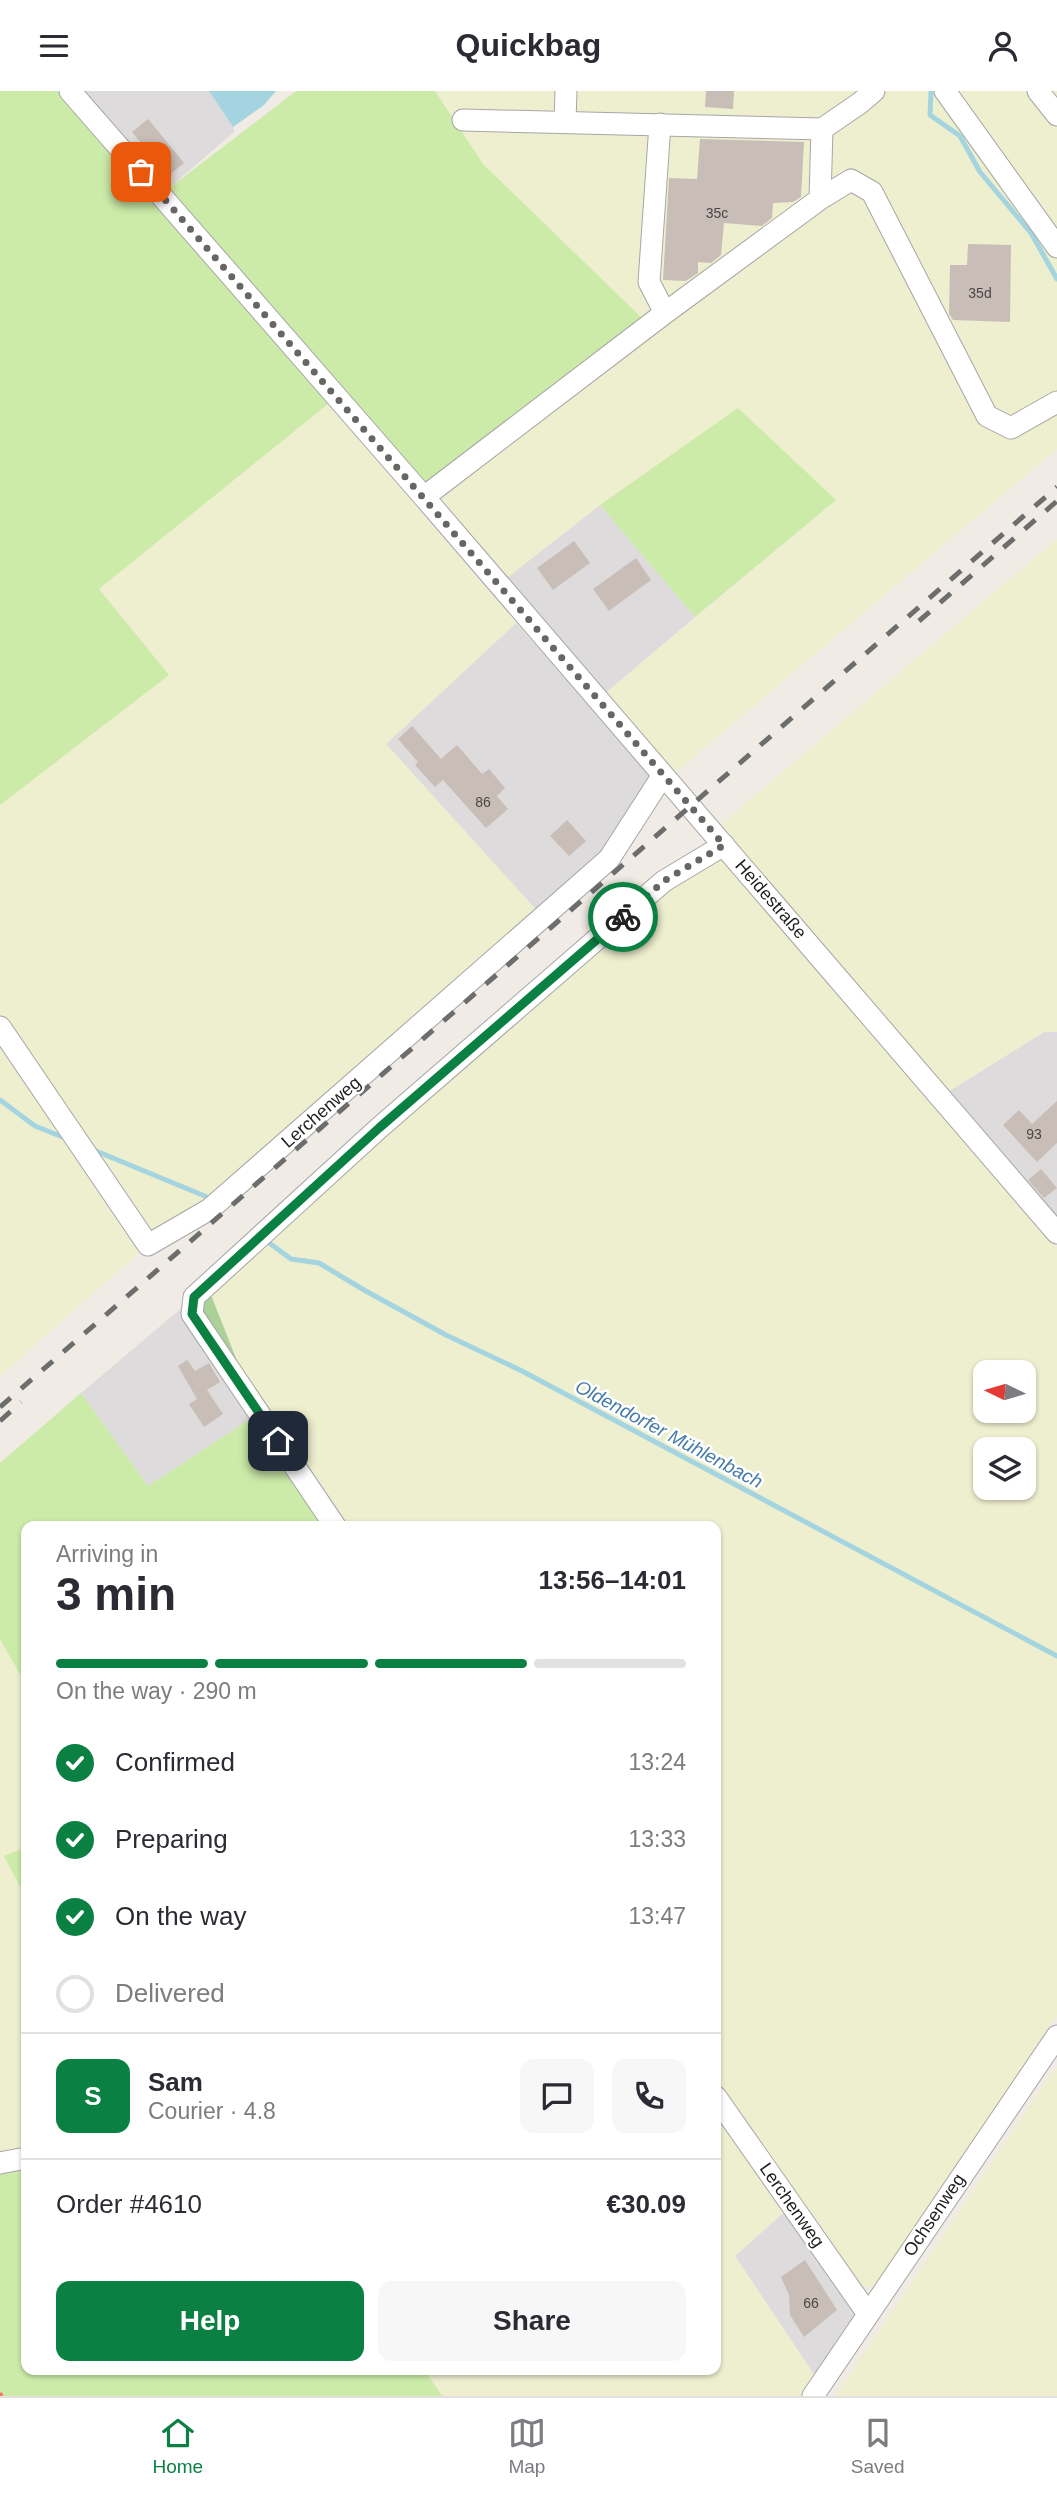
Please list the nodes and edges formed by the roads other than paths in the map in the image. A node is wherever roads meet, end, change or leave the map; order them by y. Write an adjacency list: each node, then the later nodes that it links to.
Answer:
1 (70, 91): 15 (street, Heidestraße)
2 (566, 91): 8 (street)
3 (945, 91): 12 (street)
4 (1038, 91): 6 (street)
5 (864, 95): 10 (street)
6 (1057, 115)
7 (463, 120): 8 (street)
8 (565, 121): 9 (street)
9 (660, 124): 10 (street); 13 (street)
10 (822, 129): 11 (street)
11 (820, 199): 13 (street); 14 (street)
12 (1057, 247)
13 (665, 313): 15 (street)
14 (1057, 402)
15 (424, 497): 16 (street, Heidestraße)
16 (663, 775): 17 (street, Heidestraße); 18 (street, Lerchenweg)
17 (724, 845): 19 (street, Heidestraße); 20 (street)
18 (0, 1027)
19 (1057, 1233)
20 (332, 1521)
21 (1057, 2036): 25 (street, Ochsenweg)
22 (721, 2104): 25 (street, Lerchenweg)
23 (21, 2159): 24 (street)
24 (0, 2163)
25 (868, 2314): 26 (street, Ochsenweg)
26 (813, 2396)

